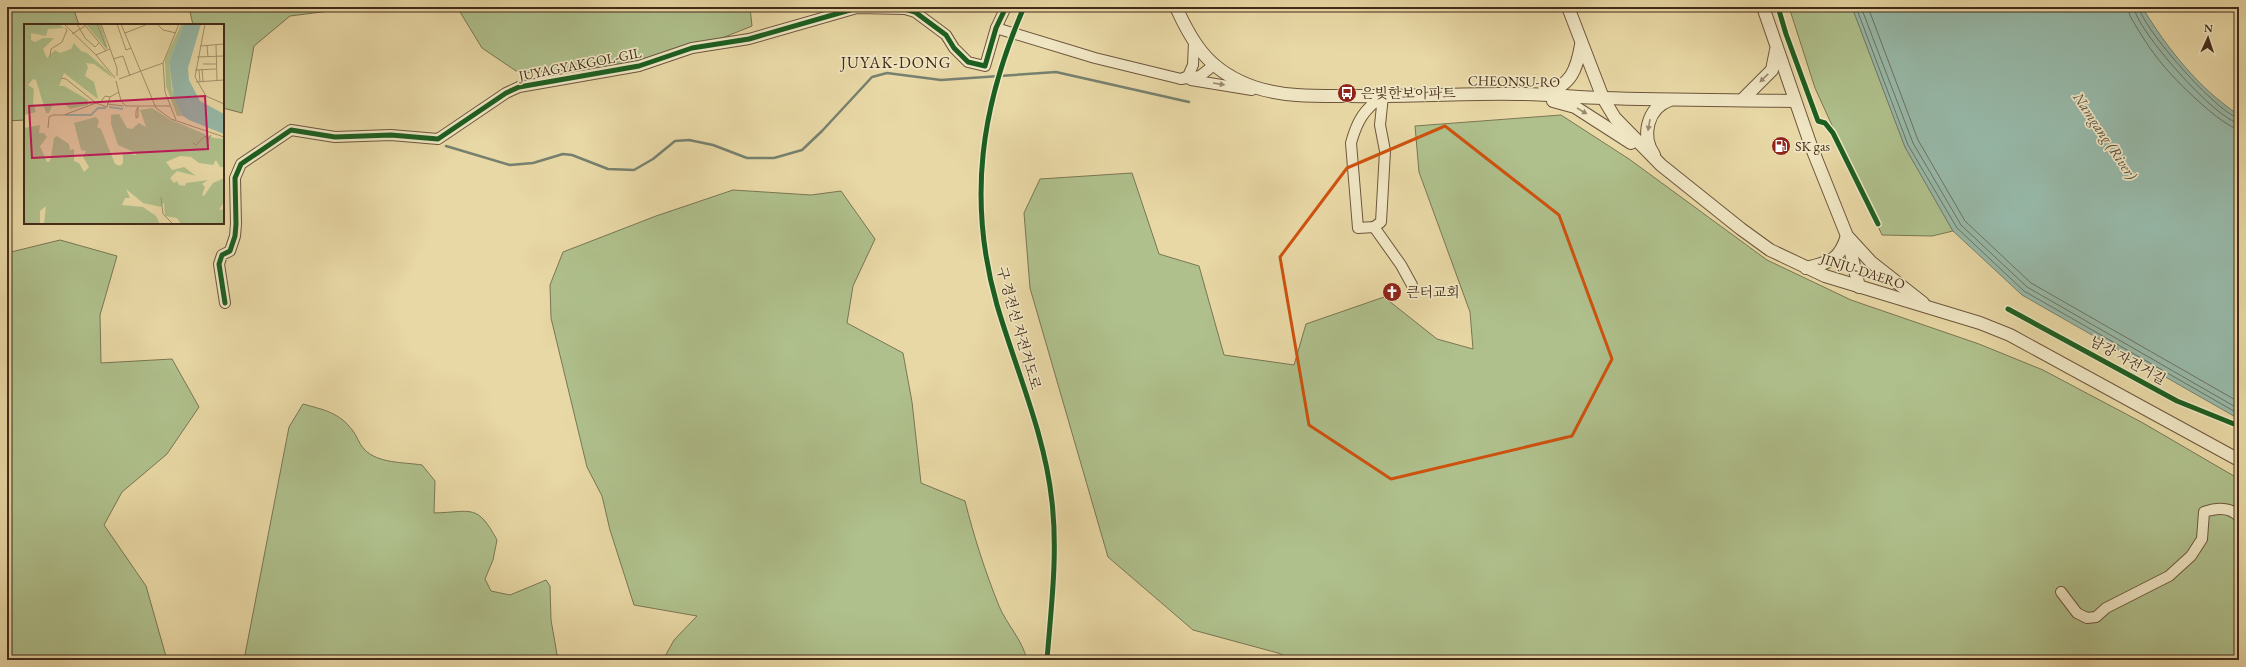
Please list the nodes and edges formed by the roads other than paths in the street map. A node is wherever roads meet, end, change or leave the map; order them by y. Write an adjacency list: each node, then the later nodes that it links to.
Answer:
1 (857, 7): 6 (street, JUYAGYAKGOL-GIL); 26 (street, JUYAGYAKGOL-GIL)
2 (1006, 7): 7 (street, JUYAGYAKGOL-GIL)
3 (1176, 7): 8 (street, CHEONSU-RO)
4 (1568, 7): 9 (street, JINJU-DAERO)
5 (1763, 7): 10 (street)
6 (906, 8): 7 (street, JUYAGYAKGOL-GIL)
7 (996, 28): 12 (street)
8 (1194, 42): 11 (street, CHEONSU-RO); 12 (street)
9 (1581, 45): 13 (street); 16 (street, JINJU-DAERO)
10 (1776, 50): 18 (street, one-way to 18); 19 (street)
11 (1214, 65): 12 (street); 14 (street, CHEONSU-RO)
12 (1181, 79): 14 (street, one-way to 14)
13 (1517, 94): 15 (street, CHEONSU-RO); 16 (street, CHEONSU-RO); 20 (street, one-way to 20)
14 (1301, 96): 15 (street, CHEONSU-RO)
15 (1383, 96): 21 (street); 21 (street)
16 (1603, 98): 17 (street, CHEONSU-RO); 20 (street, JINJU-DAERO)
17 (1673, 99): 18 (street, CHEONSU-RO); 20 (street, one-way to 20)
18 (1742, 100): 19 (street, CHEONSU-RO)
19 (1795, 100): 22 (street)
20 (1661, 165): 23 (street, JINJU-DAERO)
21 (1374, 227): 24 (street)
22 (1847, 236): 23 (street); 25 (street); 27 (street)
23 (1806, 268): 25 (street, JINJU-DAERO)
24 (1412, 285)
25 (1859, 286): 27 (street, JINJU-DAERO)
26 (225, 303)
27 (1929, 308): 28 (street, JINJU-DAERO)
28 (2239, 460)
29 (2239, 517): 30 (street)
30 (2061, 592)

